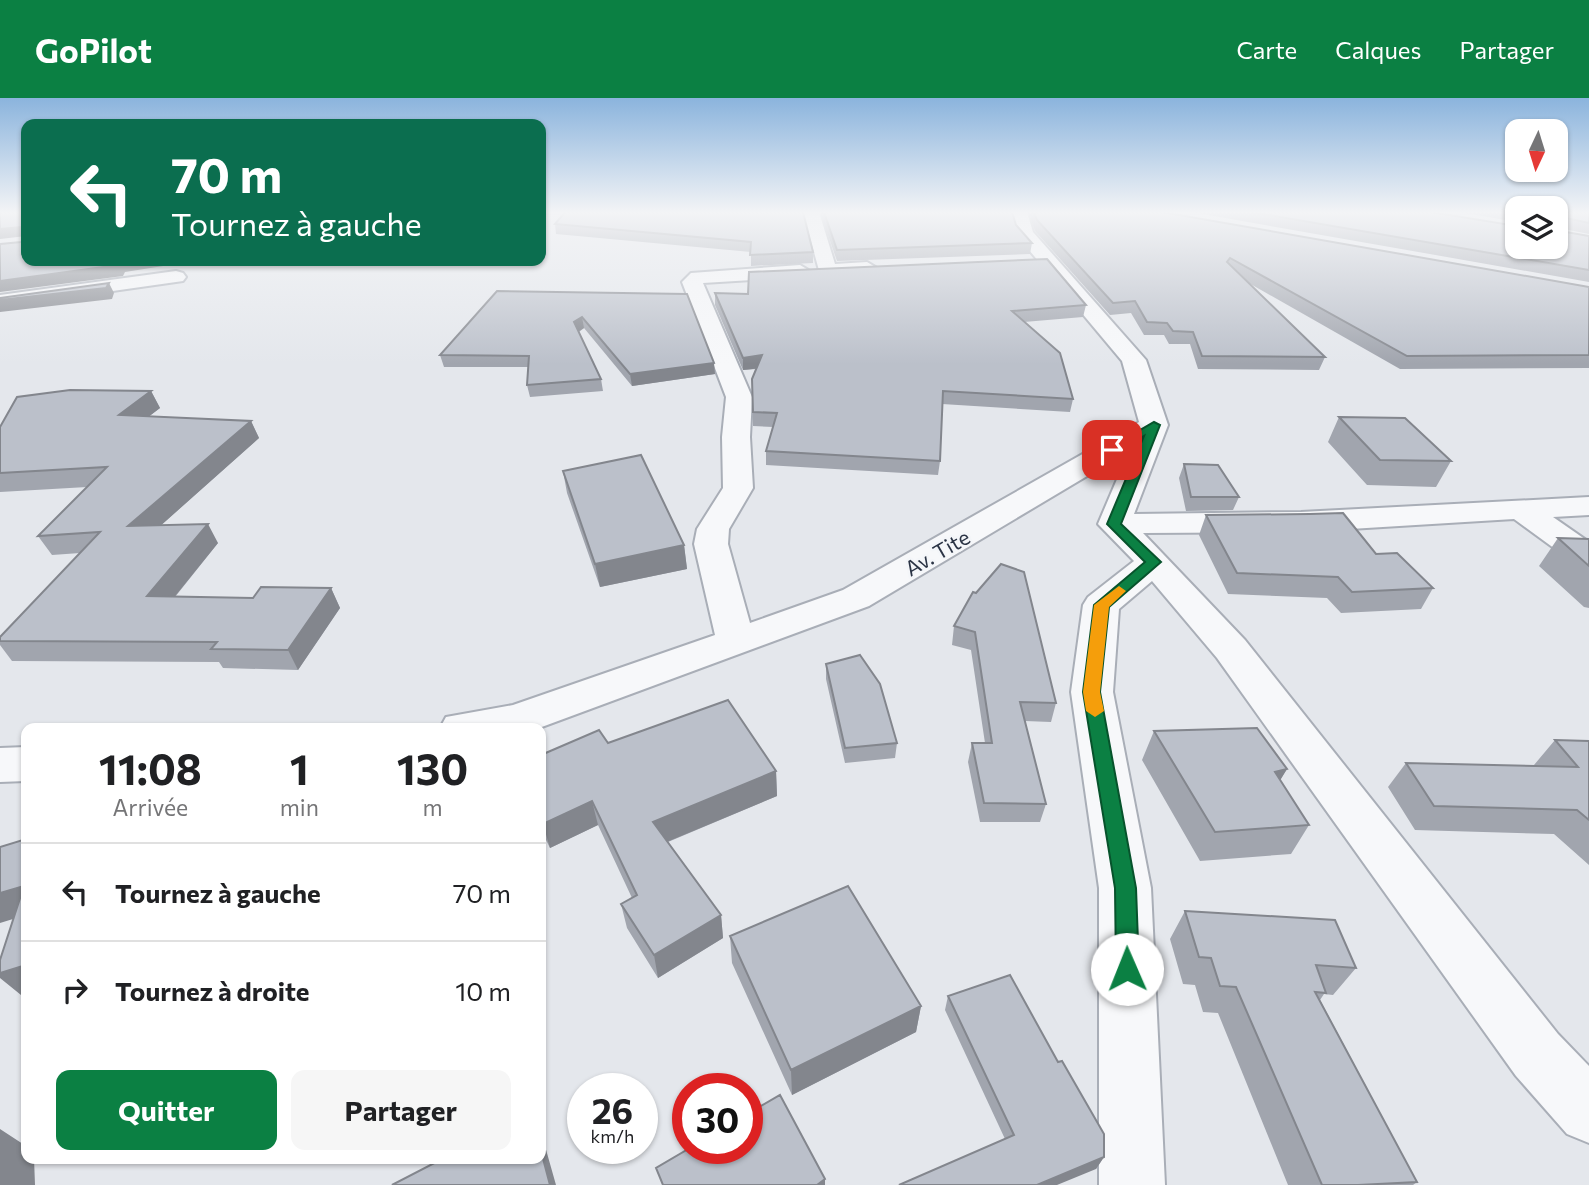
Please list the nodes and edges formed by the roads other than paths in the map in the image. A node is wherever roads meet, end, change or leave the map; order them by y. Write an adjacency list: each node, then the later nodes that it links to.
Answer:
1 (825, 263): 4 (street)
2 (1040, 263): 7 (street)
3 (880, 268): 4 (street)
4 (827, 270): 13 (street)
5 (176, 277): 6 (street)
6 (0, 301)
7 (1154, 425): 10 (street); 13 (street, Av. Tite)
8 (1589, 506): 9 (street)
9 (1521, 509): 10 (street); 11 (street)
10 (1114, 524): 12 (street)
11 (1589, 558)
12 (1154, 562): 17 (street); 18 (street)
13 (736, 643): 14 (street, Av. Tite)
14 (495, 723)
15 (21, 764): 16 (street)
16 (0, 765)
17 (1589, 1112)
18 (1132, 1185)

